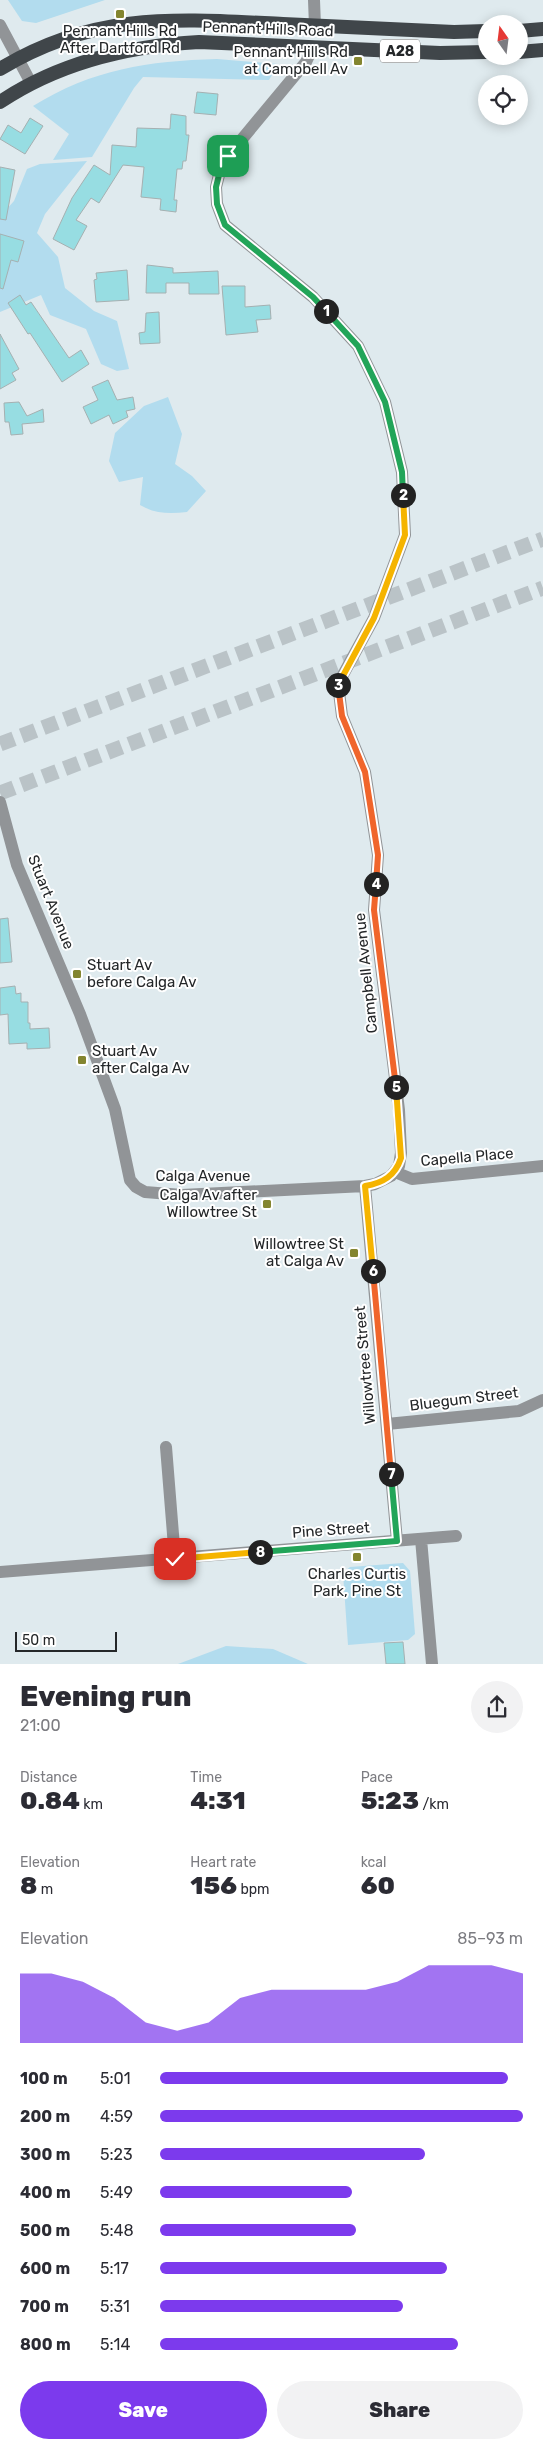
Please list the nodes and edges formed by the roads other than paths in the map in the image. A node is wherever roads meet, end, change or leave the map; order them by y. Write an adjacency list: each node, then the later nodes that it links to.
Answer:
1 (314, 0): 3 (street)
2 (0, 25): 11 (street)
3 (315, 26): 6 (highway, Pennant Hills Road / A28); 11 (highway, Pennant Hills Road / A28)
4 (543, 29): 5 (highway)
5 (528, 30)
6 (478, 31)
7 (313, 47): 10 (highway, Pennant Hills Road / A28); 13 (highway, Pennant Hills Road / A28); 18 (street, Campbell Avenue)
8 (543, 50): 9 (highway)
9 (528, 51)
10 (478, 52)
11 (18, 57): 12 (highway, Pennant Hills Road / A28); 13 (street)
12 (0, 69)
13 (31, 83): 14 (highway, Pennant Hills Road / A28)
14 (0, 102)
15 (0, 802): 16 (street, Stuart Avenue)
16 (126, 1155): 19 (street, Calga Avenue)
17 (543, 1166): 18 (street, Capella Place)
18 (395, 1172): 19 (street)
19 (365, 1186): 21 (street, Willowtree Street)
20 (543, 1400): 21 (street, Bluegum Street)
21 (387, 1424): 25 (street, Willowtree Street)
22 (166, 1447): 26 (street)
23 (456, 1536): 24 (street, Pine Street)
24 (421, 1539): 25 (street, Pine Street); 28 (street)
25 (397, 1541): 26 (street, Pine Street)
26 (175, 1559): 27 (street, Pine Street)
27 (0, 1572)
28 (432, 1664)

